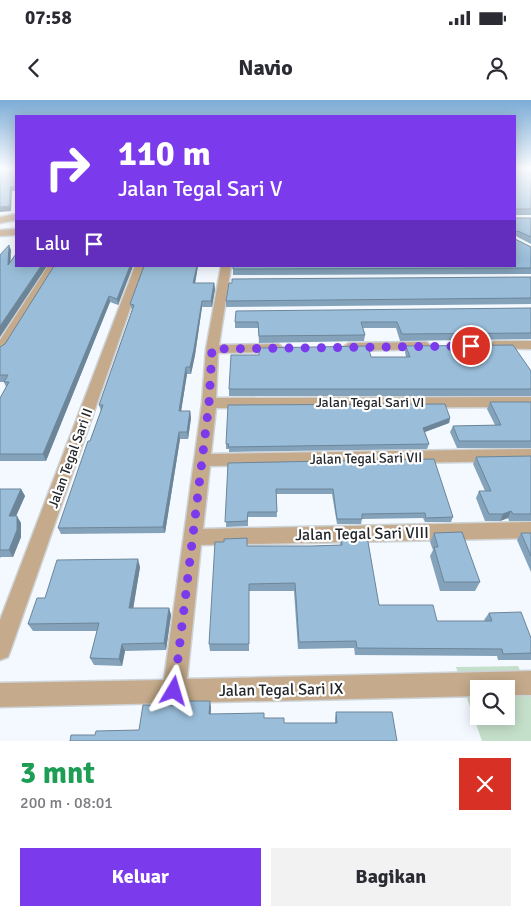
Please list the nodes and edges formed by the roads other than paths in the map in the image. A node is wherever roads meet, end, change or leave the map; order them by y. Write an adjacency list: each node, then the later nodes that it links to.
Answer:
1 (15, 217): 2 (street)
2 (0, 220)
3 (15, 232): 4 (street)
4 (1, 235)
5 (52, 267): 14 (street)
6 (140, 267): 21 (street, Jalan Tegal Sari II)
7 (228, 275): 13 (street)
8 (481, 345): 9 (street)
9 (531, 345)
10 (441, 346): 12 (street)
11 (292, 348): 13 (street)
12 (332, 348)
13 (212, 349): 16 (street)
14 (0, 350)
15 (531, 402): 16 (street, Jalan Tegal Sari VI)
16 (209, 403): 18 (street)
17 (531, 455): 18 (street, Jalan Tegal Sari VII)
18 (202, 460): 20 (street)
19 (531, 530): 20 (street, Jalan Tegal Sari VIII)
20 (192, 537): 23 (street)
21 (0, 649)
22 (531, 683): 23 (street, Jalan Tegal Sari IX)
23 (174, 691): 24 (street, Jalan Tegal Sari IX)
24 (0, 694)

